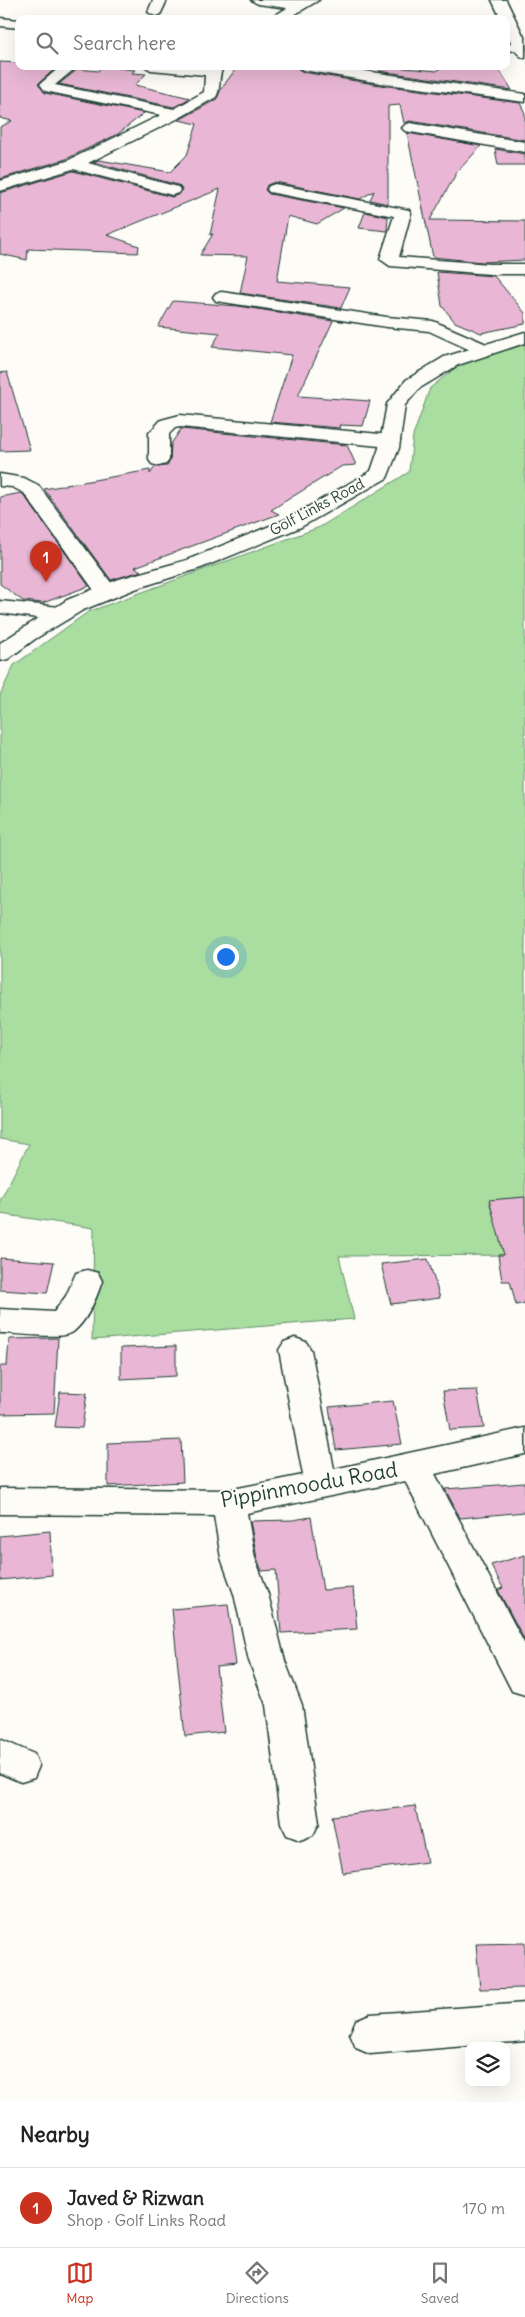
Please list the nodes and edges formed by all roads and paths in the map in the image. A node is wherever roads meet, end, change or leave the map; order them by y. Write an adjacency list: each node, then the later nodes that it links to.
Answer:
1 (258, 0): 4 (street)
2 (312, 0): 4 (street)
3 (499, 0): 6 (street)
4 (298, 5): 5 (street)
5 (282, 15)
6 (505, 15)
7 (0, 22): 8 (street)
8 (15, 24)
9 (510, 30): 10 (street)
10 (517, 49)
11 (66, 70): 15 (street)
12 (215, 70): 15 (street)
13 (327, 70): 14 (street)
14 (525, 98)
15 (176, 114): 18 (street)
16 (410, 128): 17 (street)
17 (525, 147)
18 (73, 164): 19 (street); 21 (street)
19 (0, 186)
20 (275, 189): 22 (street)
21 (172, 190)
22 (525, 269)
23 (222, 297): 25 (street)
24 (525, 337): 25 (street, Golf Links Road)
25 (485, 350): 26 (street, Golf Links Road)
26 (390, 440): 27 (street); 29 (street, Golf Links Road)
27 (159, 460)
28 (0, 480): 29 (street)
29 (107, 592): 31 (street, Golf Links Road)
30 (0, 607): 31 (street)
31 (60, 614): 32 (street, Golf Links Road)
32 (0, 654)
33 (87, 1281): 34 (street)
34 (0, 1321)
35 (295, 1350): 38 (street)
36 (525, 1441): 37 (street, Pippinmoodu Road)
37 (414, 1466): 38 (street, Pippinmoodu Road); 41 (street)
38 (320, 1485): 40 (street, Pippinmoodu Road)
39 (0, 1501): 40 (street, Pippinmoodu Road)
40 (228, 1503): 42 (street)
41 (525, 1680)
42 (300, 1823)
43 (525, 2022): 44 (street)
44 (370, 2034)

